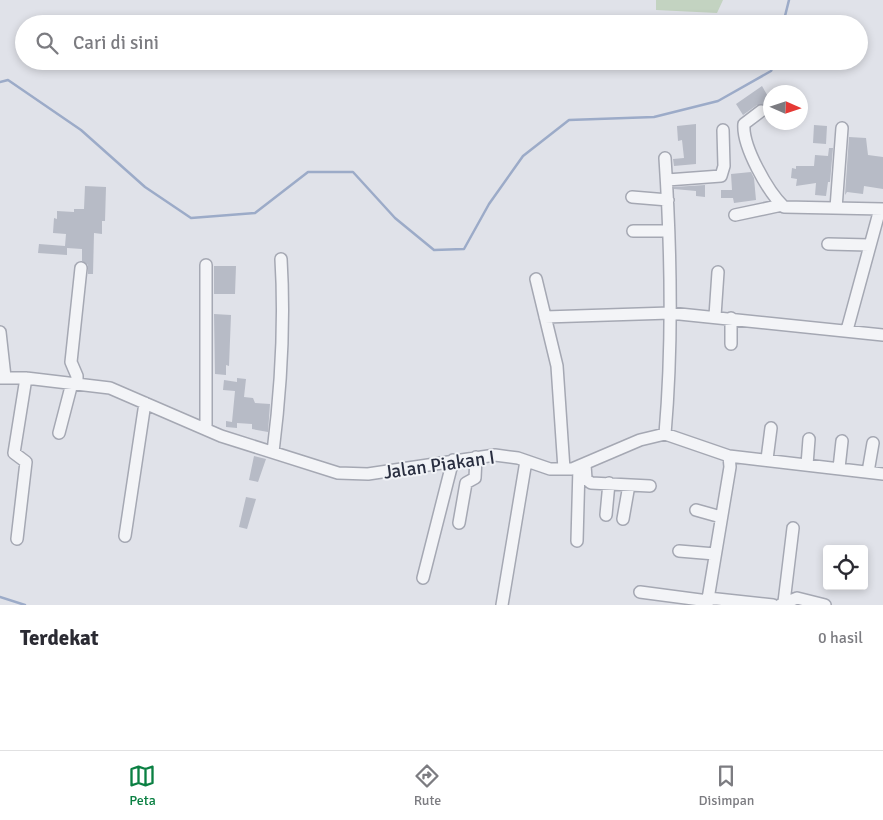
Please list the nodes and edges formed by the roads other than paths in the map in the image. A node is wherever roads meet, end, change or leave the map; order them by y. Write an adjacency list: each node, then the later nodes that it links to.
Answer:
1 (761, 111): 8 (street)
2 (842, 128): 9 (street)
3 (723, 130): 5 (street)
4 (665, 158): 5 (street)
5 (666, 180): 7 (street)
6 (632, 197): 7 (street)
7 (668, 200): 13 (street)
8 (782, 205): 9 (street); 11 (street)
9 (836, 208): 10 (street)
10 (881, 209): 15 (street)
11 (735, 215)
12 (633, 231): 13 (street)
13 (667, 231): 21 (street)
14 (828, 244): 15 (street)
15 (869, 245): 25 (street)
16 (282, 259): 40 (street)
17 (206, 264): 34 (street)
18 (81, 268): 31 (street)
19 (718, 272): 23 (street)
20 (536, 279): 22 (street)
21 (670, 313): 22 (street); 23 (street); 36 (street)
22 (545, 316): 49 (street)
23 (715, 316): 24 (street)
24 (731, 318): 25 (street); 28 (street)
25 (847, 330): 27 (street)
26 (0, 332): 29 (street)
27 (883, 335)
28 (732, 344)
29 (3, 378): 30 (street, Jalan Piakan I)
30 (26, 378): 31 (street, Jalan Piakan I); 62 (street)
31 (75, 383): 32 (street, Jalan Piakan I); 35 (street)
32 (145, 403): 34 (street, Jalan Piakan I); 61 (street)
33 (771, 428): 43 (street)
34 (206, 429): 40 (street, Jalan Piakan I)
35 (59, 433)
36 (664, 434): 41 (street); 47 (street, Jalan Piakan I)
37 (809, 439): 46 (street)
38 (842, 441): 48 (street)
39 (873, 443): 50 (street)
40 (273, 452): 44 (street, Jalan Piakan I)
41 (730, 456): 43 (street); 57 (street)
42 (476, 457): 44 (street, Jalan Piakan I); 45 (street, Jalan Piakan I); 59 (street)
43 (768, 459): 46 (street)
44 (453, 460): 66 (street)
45 (526, 461): 49 (street, Jalan Piakan I); 70 (street)
46 (806, 465): 48 (street)
47 (582, 466): 49 (street, Jalan Piakan I); 52 (street); 63 (street)
48 (839, 468): 50 (street)
49 (564, 469)
50 (868, 472): 51 (street)
51 (883, 474)
52 (609, 483): 53 (street); 56 (street)
53 (629, 485): 54 (street); 58 (street)
54 (650, 486)
55 (696, 510): 57 (street)
56 (606, 515)
57 (721, 517): 65 (street)
58 (623, 519)
59 (459, 523)
60 (792, 528): 69 (street)
61 (125, 536)
62 (17, 539)
63 (577, 541)
64 (679, 551): 65 (street)
65 (714, 554): 68 (street)
66 (423, 578)
67 (640, 592): 68 (street)
68 (708, 601): 71 (street)
69 (782, 603): 72 (street)
70 (502, 605)
71 (772, 605)
72 (826, 605)

